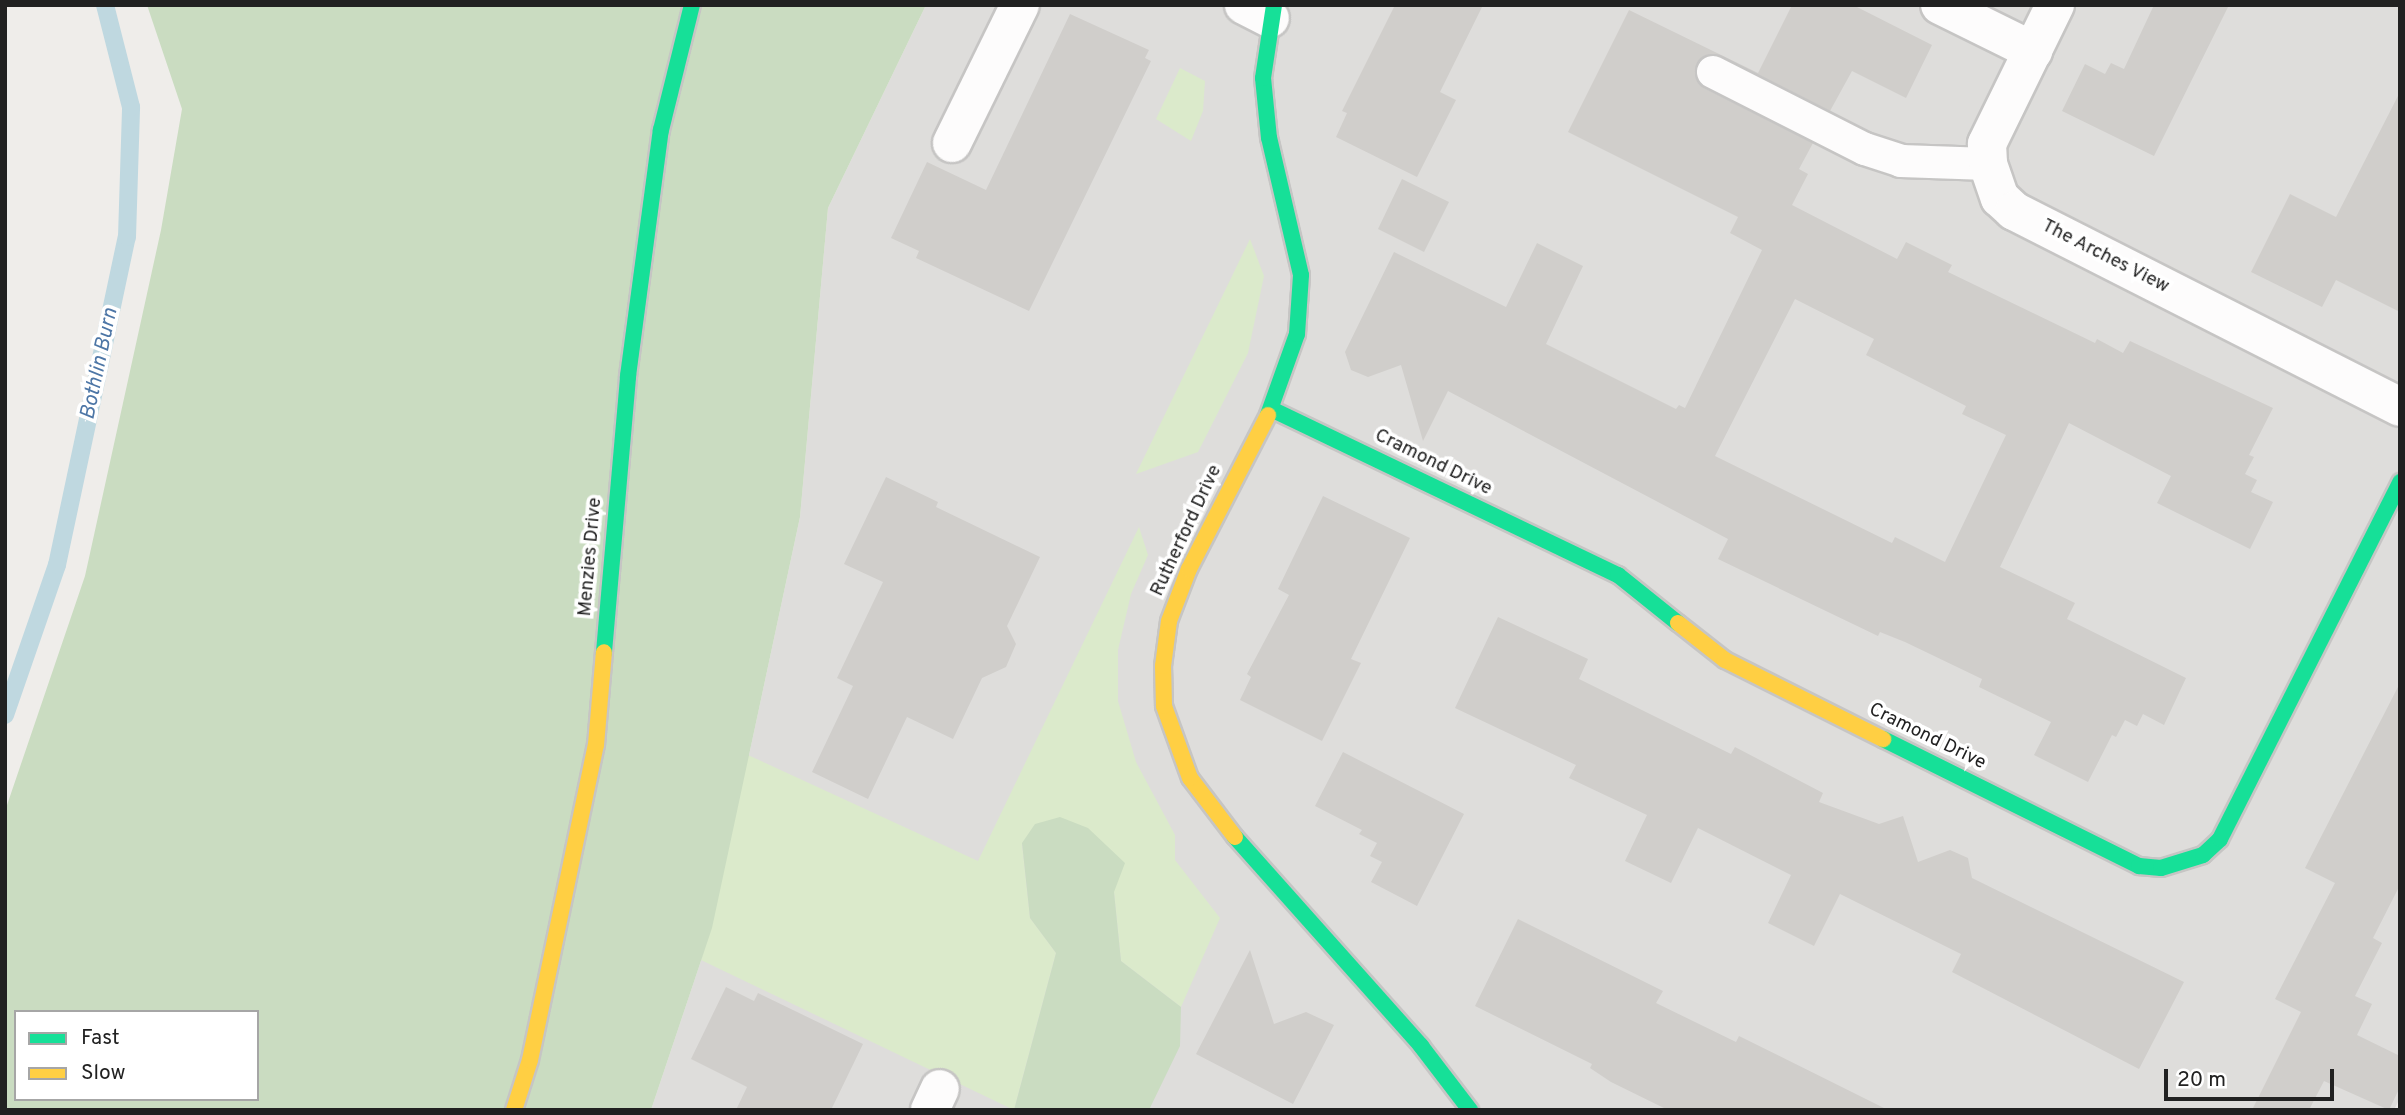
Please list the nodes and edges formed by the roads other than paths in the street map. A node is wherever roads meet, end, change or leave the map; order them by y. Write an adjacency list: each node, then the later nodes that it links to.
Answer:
1 (692, 5): 13 (street, Menzies Drive)
2 (1020, 5): 8 (street)
3 (1940, 5): 6 (street)
4 (2055, 5): 6 (street, The Arches View)
5 (1263, 9): 11 (street, Rutherford Drive)
6 (2033, 51): 9 (street, The Arches View)
7 (1713, 72): 9 (lane)
8 (952, 143)
9 (1988, 164): 10 (street, The Arches View)
10 (2400, 407)
11 (1271, 409): 12 (street, Cramond Drive); 14 (street, Rutherford Drive)
12 (2400, 482)
13 (514, 1110)
14 (1470, 1110)

